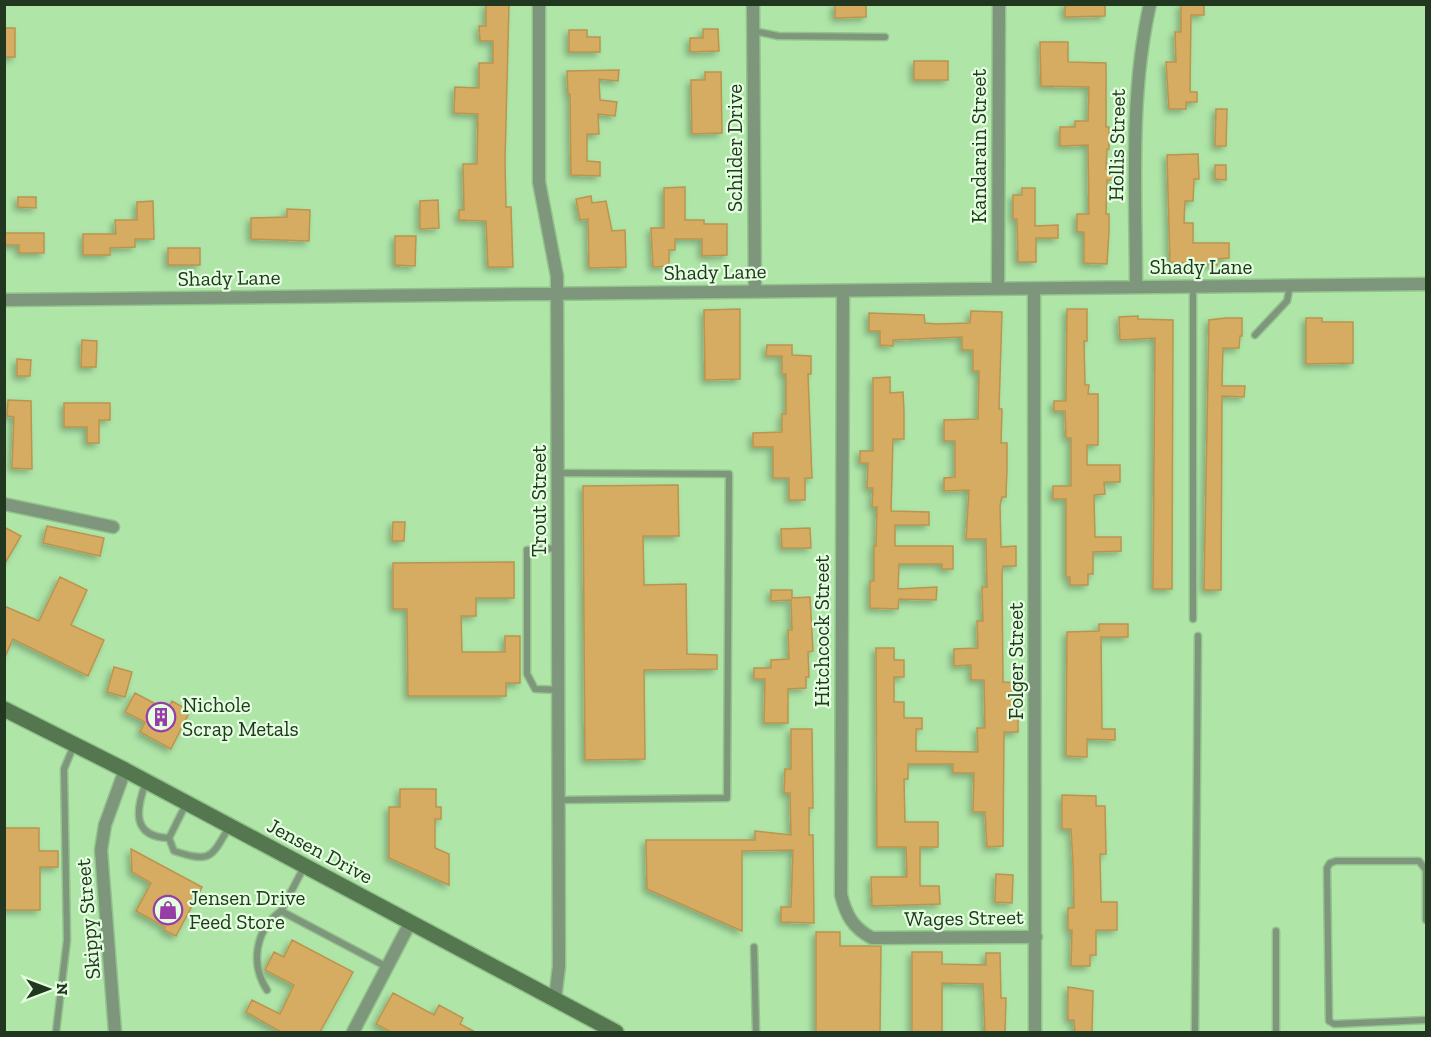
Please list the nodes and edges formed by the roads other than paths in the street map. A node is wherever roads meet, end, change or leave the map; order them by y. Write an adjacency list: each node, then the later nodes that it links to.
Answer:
1 (539, 4): 15 (street, Trout Street)
2 (753, 4): 5 (street, Schilder Drive)
3 (999, 4): 11 (street, Kandarain Street)
4 (1150, 4): 8 (street, Hollis Street)
5 (754, 30): 6 (lane); 13 (street, Schilder Drive)
6 (885, 37)
7 (1426, 284): 9 (street, Shady Lane)
8 (1136, 286): 10 (street, Shady Lane); 12 (street, Shady Lane)
9 (1291, 286): 10 (street, Shady Lane); 17 (lane)
10 (1193, 287): 22 (lane)
11 (998, 288): 12 (street, Shady Lane); 14 (street, Shady Lane)
12 (1034, 289): 38 (street, Folger Street)
13 (755, 291): 14 (street, Shady Lane); 15 (street, Shady Lane)
14 (843, 291): 39 (street, Hitchcock Street)
15 (557, 294): 16 (street, Shady Lane); 18 (street, Trout Street)
16 (4, 300)
17 (1255, 335)
18 (559, 473): 21 (street, Trout Street); 29 (lane)
19 (4, 504): 20 (street)
20 (113, 527)
21 (559, 548): 24 (street, Trout Street); 24 (lane)
22 (1193, 619)
23 (1198, 636): 52 (lane)
24 (559, 690): 29 (street, Trout Street)
25 (4, 709): 26 (main road, Jensen Drive)
26 (74, 744): 27 (main road, Jensen Drive); 46 (lane)
27 (126, 770): 28 (main road, Jensen Drive); 47 (street, Skippy Street)
28 (147, 782): 30 (main road, Jensen Drive); 32 (lane)
29 (559, 800): 43 (street, Trout Street)
30 (186, 803): 31 (main road, Jensen Drive); 32 (lane)
31 (230, 826): 32 (lane); 33 (main road, Jensen Drive)
32 (169, 838)
33 (304, 866): 34 (lane); 36 (main road, Jensen Drive)
34 (281, 911): 41 (lane); 42 (lane)
35 (1426, 920): 45 (lane)
36 (410, 923): 41 (street); 43 (main road, Jensen Drive)
37 (1276, 931): 53 (lane)
38 (1036, 937): 39 (street, Wages Street); 51 (street, Folger Street)
39 (892, 939)
40 (754, 947): 50 (lane)
41 (387, 967): 48 (street)
42 (267, 990)
43 (555, 999): 49 (main road, Jensen Drive)
44 (1426, 1020): 45 (lane)
45 (1334, 1024): 54 (lane)
46 (56, 1032)
47 (116, 1032)
48 (353, 1032)
49 (616, 1032)
50 (756, 1032)
51 (1035, 1032)
52 (1195, 1032)
53 (1276, 1032)
54 (1334, 1032)

